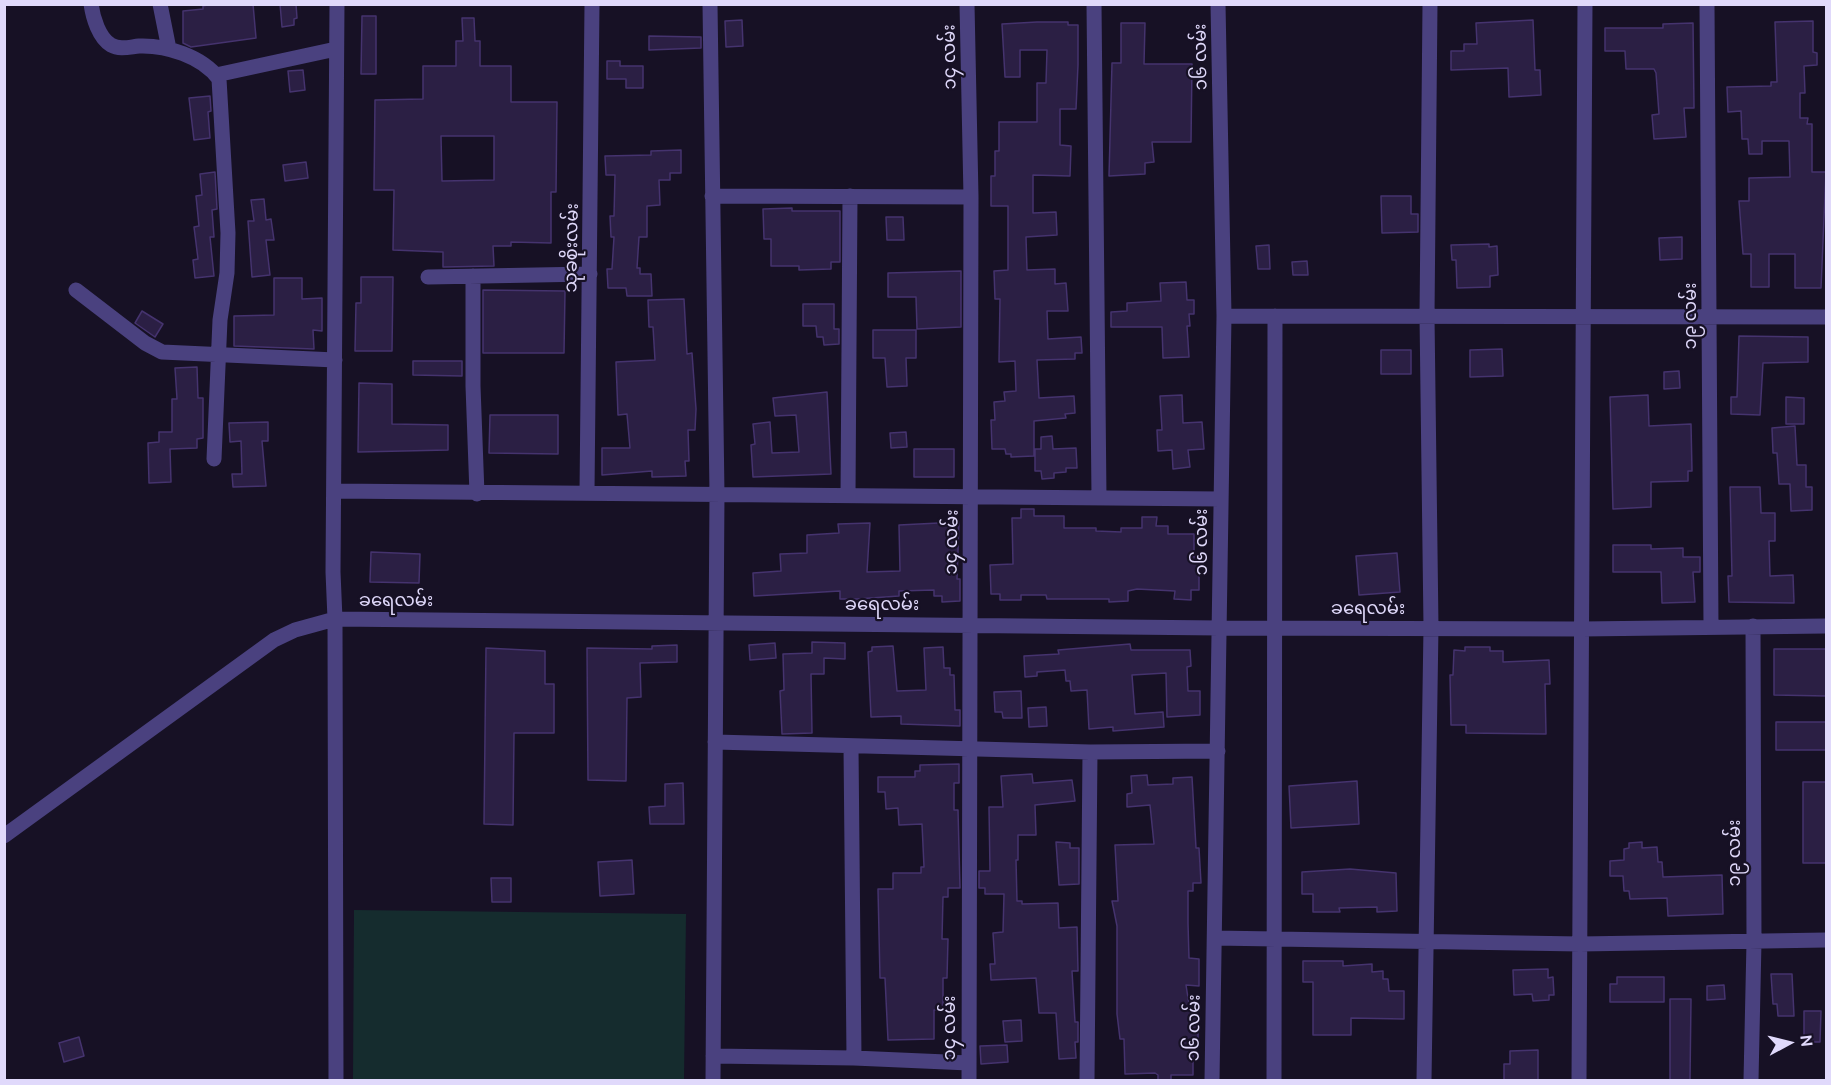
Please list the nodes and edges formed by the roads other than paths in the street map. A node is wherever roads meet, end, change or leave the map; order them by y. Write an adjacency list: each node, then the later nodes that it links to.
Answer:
1 (91, 4): 12 (street)
2 (160, 4): 12 (street)
3 (336, 4): 13 (street)
4 (592, 4): 18 (street, သုခစိုးလမ်း)
5 (710, 4): 15 (street)
6 (967, 4): 17 (street, ၁၄ လမ်း)
7 (1094, 4): 36 (street)
8 (1218, 4): 22 (street, ၁၆ လမ်း)
9 (1430, 4): 24 (street)
10 (1585, 4): 25 (street)
11 (1707, 4): 27 (street, ၁၉ လမ်း)
12 (169, 49): 14 (street)
13 (336, 49): 14 (street); 29 (street)
14 (216, 75): 28 (street)
15 (712, 196): 16 (street); 34 (street)
16 (850, 196): 17 (street); 35 (street)
17 (971, 198): 37 (street, ၁၄ လမ်း)
18 (590, 274): 19 (street); 32 (street, သုခစိုးလမ်း)
19 (473, 276): 20 (street); 33 (street)
20 (428, 277)
21 (76, 290): 28 (street)
22 (1224, 316): 23 (street); 38 (street, ၁၆ လမ်း)
23 (1275, 316): 24 (street); 47 (street)
24 (1427, 316): 25 (street); 44 (street)
25 (1582, 316): 27 (street); 48 (street)
26 (1827, 317): 27 (street)
27 (1709, 318): 45 (street, ၁၉ လမ်း)
28 (219, 355): 29 (street); 30 (street)
29 (335, 360): 31 (street)
30 (214, 459)
31 (334, 491): 33 (street); 39 (street)
32 (587, 492): 33 (street); 34 (street)
33 (477, 494)
34 (717, 494): 35 (street); 40 (street)
35 (848, 495): 37 (street)
36 (1099, 496): 37 (street); 38 (street)
37 (971, 497): 41 (street, ၁၄ လမ်း)
38 (1221, 499): 46 (street, ၁၆ လမ်း)
39 (335, 619): 40 (street, ခရေလမ်း); 54 (street, ခရေလမ်း); 64 (street)
40 (716, 622): 41 (street, ခရေလမ်း); 49 (street)
41 (970, 624): 46 (street, ခရေလမ်း); 51 (street, ၁၄ လမ်း)
42 (1753, 626): 43 (street, ခရေလမ်း); 45 (street, ခရေလမ်း); 58 (street, ၁၉ လမ်း)
43 (1827, 626)
44 (1431, 627): 47 (street, ခရေလမ်း); 48 (street, ခရေလမ်း); 59 (street)
45 (1711, 627): 48 (street, ခရေလမ်း)
46 (1220, 628): 47 (street, ခရေလမ်း); 53 (street, ၁၆ လမ်း)
47 (1274, 628): 56 (street)
48 (1581, 629): 60 (street)
49 (715, 742): 50 (street); 61 (street)
50 (851, 747): 51 (street); 62 (street)
51 (969, 748): 52 (street); 63 (street, ၁၄ လမ်း)
52 (1090, 752): 53 (street); 67 (street)
53 (1218, 752): 55 (street, ၁၆ လမ်း)
54 (4, 836)
55 (1215, 938): 56 (street); 68 (street, ၁၆ လမ်း)
56 (1274, 938): 59 (street); 69 (street)
57 (1827, 940): 58 (street)
58 (1754, 942): 60 (street); 72 (street, ၁၉ လမ်း)
59 (1427, 943): 60 (street); 70 (street)
60 (1580, 944): 71 (street)
61 (713, 1056): 62 (street); 65 (street)
62 (854, 1058): 63 (street)
63 (969, 1064): 66 (street, ၁၄ လမ်း)
64 (336, 1080)
65 (713, 1080)
66 (969, 1080)
67 (1087, 1080)
68 (1212, 1080)
69 (1274, 1080)
70 (1424, 1080)
71 (1579, 1080)
72 (1751, 1080)

